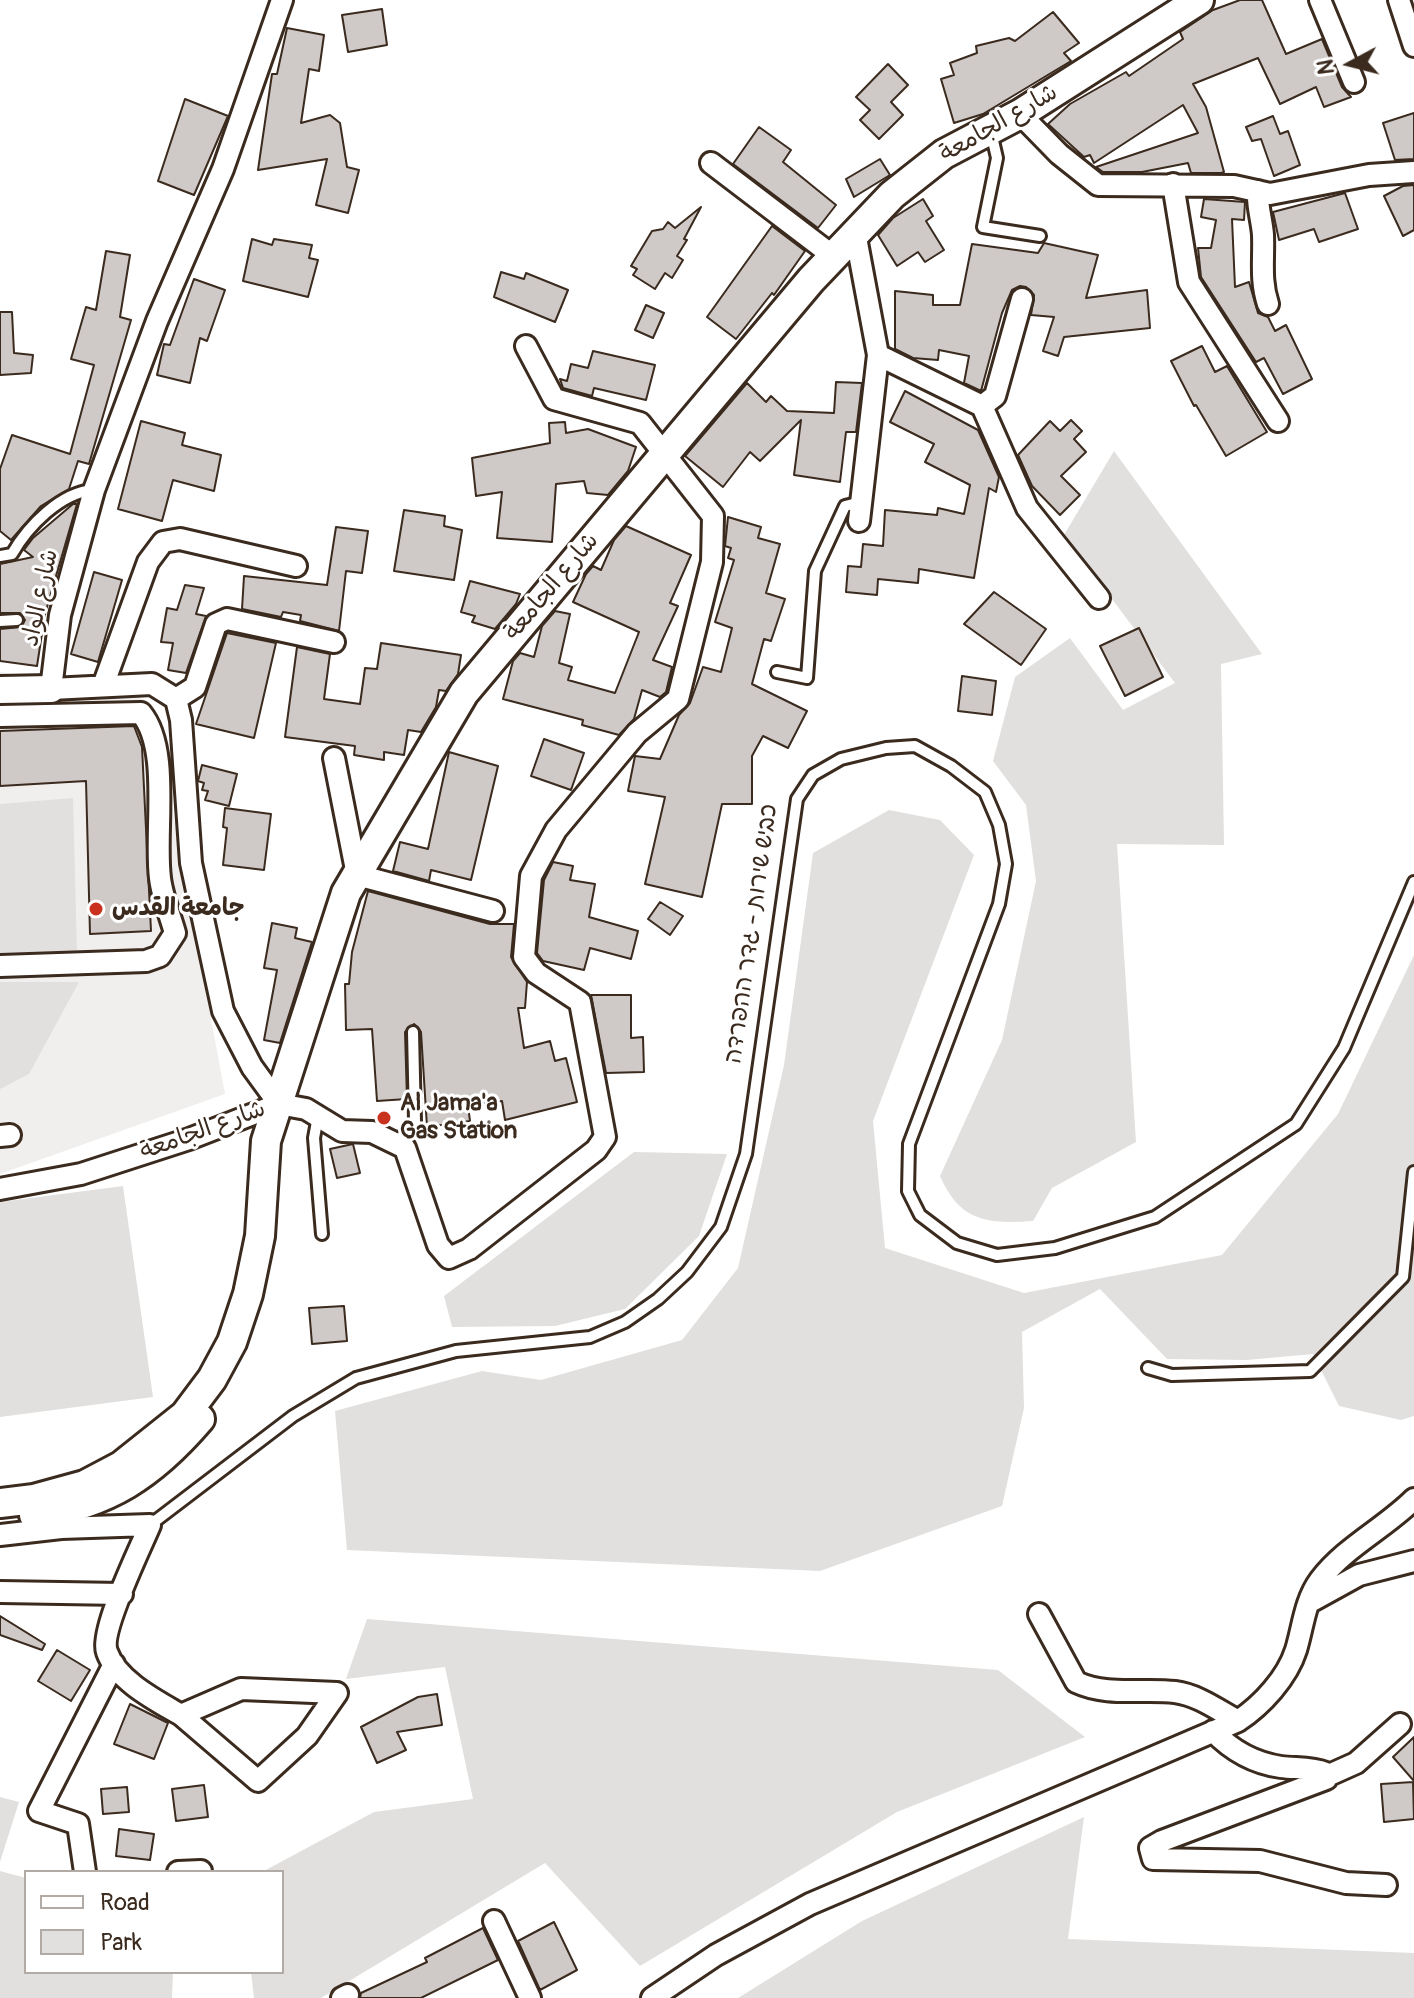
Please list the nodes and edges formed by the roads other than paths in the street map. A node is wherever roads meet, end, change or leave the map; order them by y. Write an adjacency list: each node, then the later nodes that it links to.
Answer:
1 (282, 0): 23 (street, شارع الواد)
2 (1199, 0): 7 (main road, شارع الجامعة)
3 (1320, 0): 6 (street)
4 (1399, 0): 5 (street)
5 (1414, 46)
6 (1354, 82)
7 (1020, 114): 8 (main road, شارع الجامعة); 11 (street)
8 (990, 130): 13 (main road, شارع الجامعة); 14 (lane)
9 (711, 163): 15 (street)
10 (1414, 172): 12 (street)
11 (1173, 184): 12 (street); 21 (street)
12 (1258, 191): 17 (street)
13 (855, 232): 15 (main road, شارع الجامعة); 19 (street)
14 (1040, 236)
15 (833, 256): 22 (main road, شارع الجامعة)
16 (1022, 299): 20 (street)
17 (1268, 304)
18 (526, 346): 22 (street)
19 (878, 355): 20 (street); 24 (street)
20 (982, 406): 27 (street)
21 (1278, 421)
22 (664, 452): 38 (main road, شارع الجامعة); 45 (street)
23 (94, 490): 25 (lane); 33 (street, شارع الواد)
24 (860, 511): 31 (lane)
25 (0, 556)
26 (296, 566): 32 (street)
27 (1099, 598)
28 (17, 620): 29 (lane)
29 (0, 621)
30 (334, 642): 35 (street)
31 (777, 672)
32 (103, 686): 33 (street); 35 (street)
33 (51, 689): 34 (street)
34 (0, 690)
35 (176, 699): 43 (street)
36 (0, 716): 41 (street)
37 (334, 758): 38 (street)
38 (357, 875): 40 (street); 43 (main road, شارع الجامعة)
39 (1414, 882): 53 (lane, כביש שירות - גדר ההפרדה)
40 (493, 911)
41 (0, 966)
42 (413, 1032): 45 (lane)
43 (279, 1104): 44 (street); 47 (street, شارع الجامعة); 51 (main road); 52 (main road)
44 (318, 1116): 45 (street); 48 (lane)
45 (396, 1144)
46 (1414, 1172): 49 (lane)
47 (0, 1189)
48 (322, 1234)
49 (1148, 1368)
50 (1414, 1499): 58 (street)
51 (0, 1503)
52 (0, 1520)
53 (150, 1525): 54 (street); 57 (street)
54 (0, 1535)
55 (1414, 1561): 58 (street)
56 (0, 1592): 57 (street)
57 (122, 1594): 60 (street)
58 (1310, 1602): 62 (street)
59 (1039, 1614): 62 (street)
60 (114, 1664): 61 (street); 66 (street)
61 (181, 1715): 61 (street)
62 (1238, 1721): 64 (street)
63 (1400, 1724): 65 (street)
64 (1213, 1731): 65 (street); 70 (street)
65 (1327, 1776): 67 (street)
66 (85, 1870)
67 (1386, 1885)
68 (494, 1921): 69 (street)
69 (530, 1998)
70 (652, 1998)

